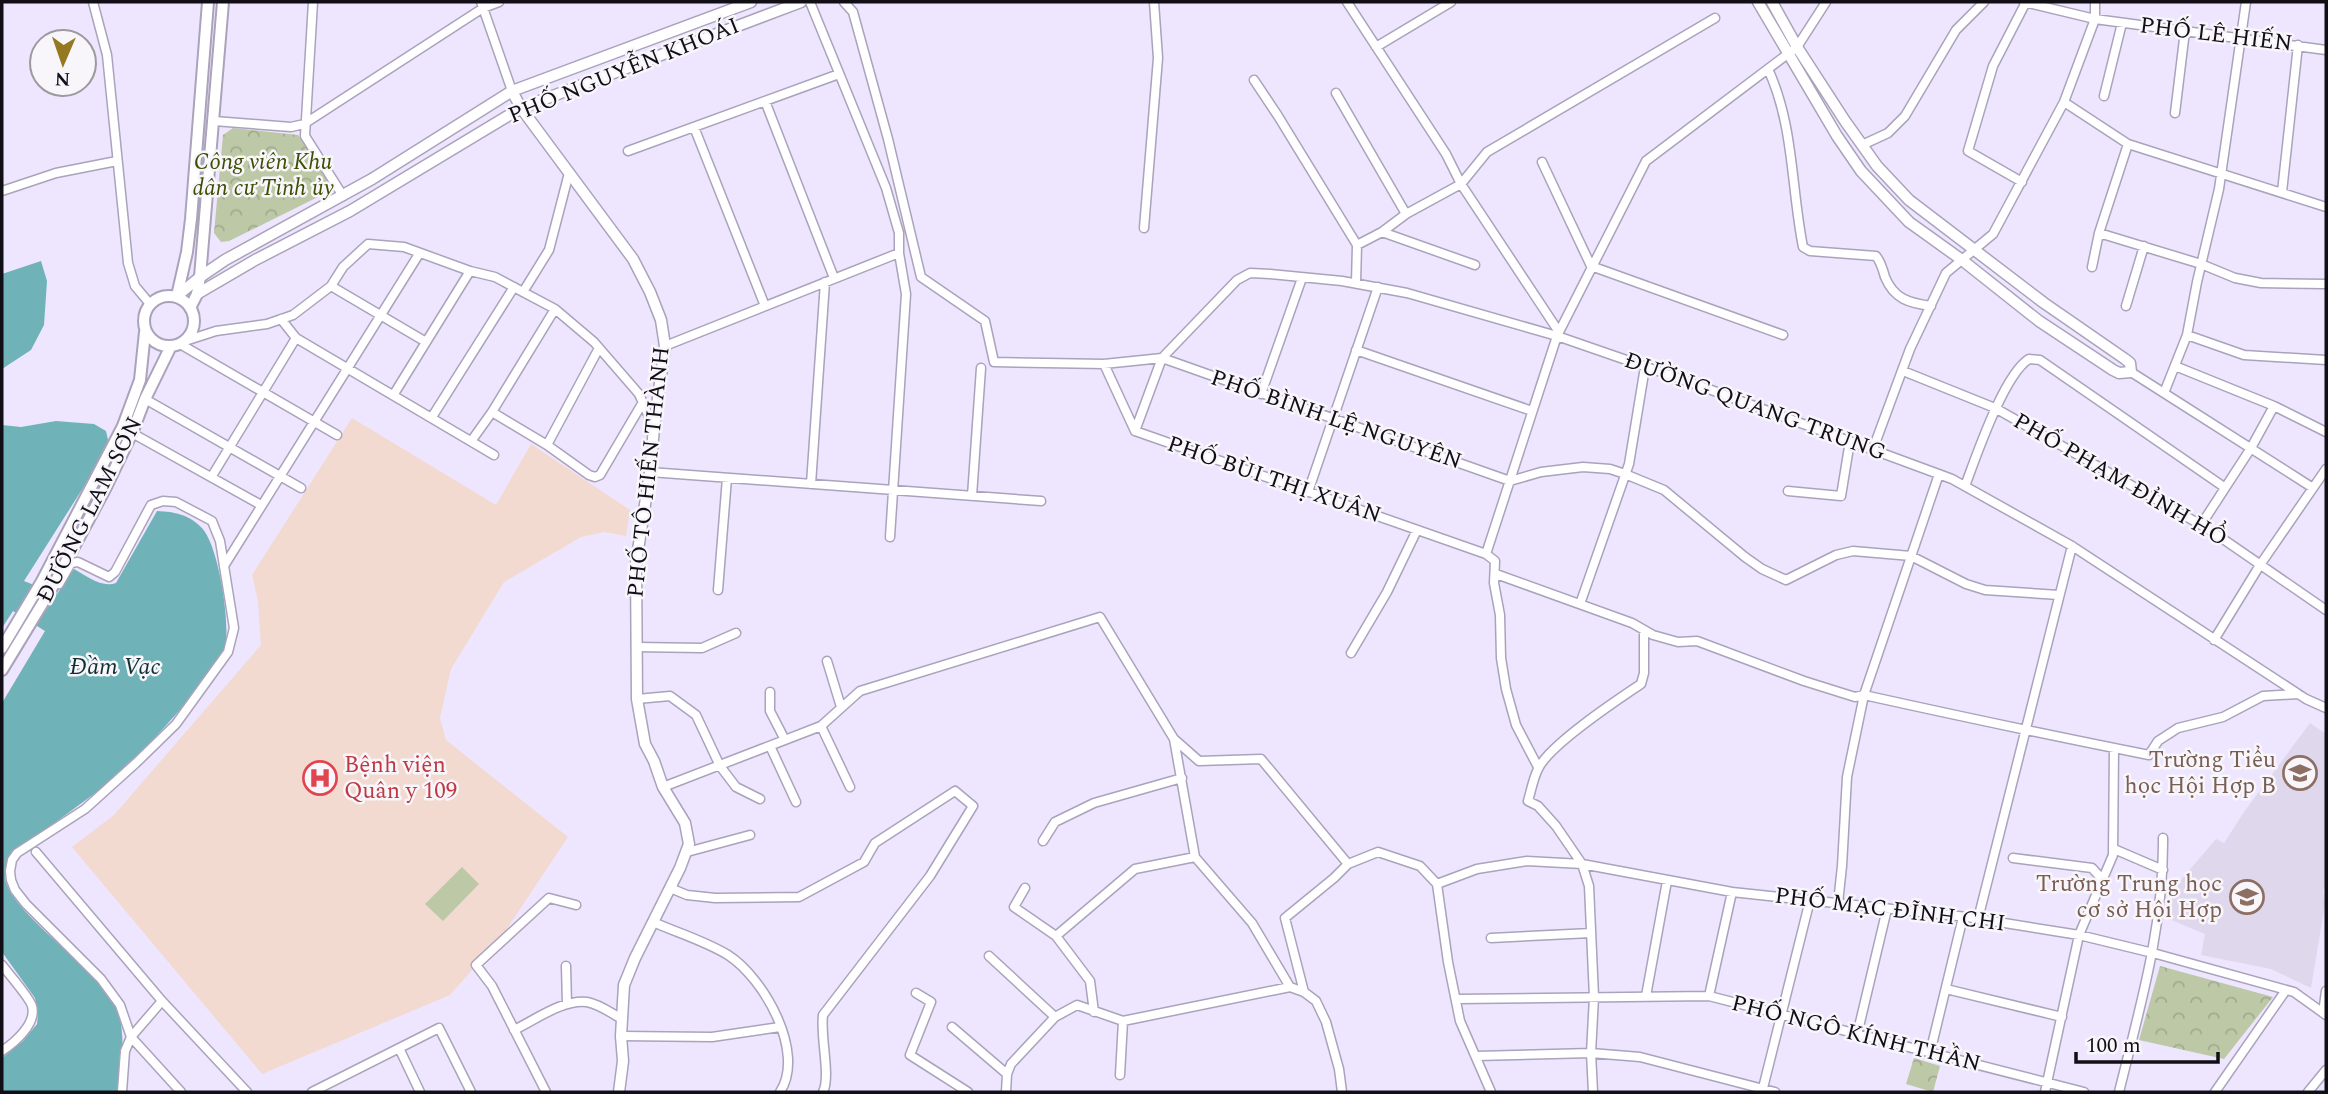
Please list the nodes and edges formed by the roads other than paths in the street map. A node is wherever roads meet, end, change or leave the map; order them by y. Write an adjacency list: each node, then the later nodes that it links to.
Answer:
1 (93, 2): 46 (street)
2 (208, 2): 81 (main road)
3 (223, 2): 40 (main road)
4 (313, 2): 41 (street)
5 (499, 2): 20 (street)
6 (751, 2): 33 (street, PHỐ NGUYỄN KHOÁI)
7 (801, 2): 38 (street, PHỐ NGUYỄN KHOÁI)
8 (810, 2): 31 (street)
9 (844, 2): 102 (street)
10 (1154, 2): 57 (street)
11 (1347, 2): 27 (street)
12 (1451, 2): 27 (street)
13 (1758, 2): 28 (street)
14 (1772, 2): 28 (street)
15 (1826, 2): 28 (street)
16 (1984, 2): 44 (street)
17 (2025, 2): 22 (street, PHỐ LÊ HIẾN); 50 (street)
18 (2095, 2): 22 (street)
19 (2246, 2): 25 (street)
20 (482, 5): 33 (street, PHỐ TÔ HIẾN THÀNH); 41 (street)
21 (1715, 18): 51 (street)
22 (2095, 19): 23 (street, PHỐ LÊ HIẾN); 37 (street)
23 (2122, 23): 24 (street, PHỐ LÊ HIẾN); 35 (street)
24 (2185, 31): 25 (street, PHỐ LÊ HIẾN); 39 (street)
25 (2241, 39): 26 (street, PHỐ LÊ HIẾN); 49 (street)
26 (2298, 45): 29 (street, PHỐ LÊ HIẾN); 53 (street)
27 (1376, 47): 51 (street)
28 (1793, 50): 30 (street); 44 (street); 65 (street)
29 (2326, 50)
30 (1768, 69): 68 (street); 84 (street)
31 (839, 74): 36 (street); 63 (street)
32 (1254, 80): 60 (street)
33 (512, 91): 38 (street, PHỐ TÔ HIẾN THÀNH); 54 (street, PHỐ NGUYỄN KHOÁI)
34 (1336, 93): 56 (street)
35 (2104, 96)
36 (765, 101): 42 (street); 73 (street)
37 (2064, 102): 43 (street); 50 (street)
38 (521, 107): 48 (street, PHỐ TÔ HIẾN THÀNH); 80 (street, PHỐ NGUYỄN KHOÁI)
39 (2175, 113)
40 (214, 121): 41 (street); 71 (main road)
41 (304, 124): 54 (street)
42 (694, 127): 45 (street); 83 (street)
43 (2128, 144): 49 (street); 59 (street)
44 (1862, 145): 62 (street)
45 (628, 151)
46 (117, 161): 52 (street); 82 (street)
47 (1542, 162): 68 (street)
48 (569, 173): 79 (street); 97 (street, PHỐ TÔ HIẾN THÀNH)
49 (2221, 174): 53 (street); 66 (street)
50 (2022, 182): 62 (street)
51 (1461, 184): 56 (street); 91 (street)
52 (2, 191)
53 (2282, 192): 55 (street)
54 (343, 195): 71 (street, PHỐ NGUYỄN KHOÁI)
55 (2326, 207)
56 (1406, 214): 58 (street)
57 (1144, 228)
58 (1382, 232): 60 (street); 67 (street)
59 (2099, 233): 61 (street); 69 (street)
60 (1357, 244): 74 (street)
61 (2144, 246): 66 (street); 85 (street)
62 (1974, 250): 65 (street); 108 (street)
63 (899, 253): 73 (street); 147 (street)
64 (419, 254): 70 (street); 76 (street); 88 (street)
65 (1962, 260): 84 (street); 108 (street)
66 (2201, 264): 75 (street); 93 (street)
67 (1475, 265)
68 (1591, 266): 91 (street); 92 (street)
69 (2092, 267)
70 (470, 271): 77 (street); 95 (street)
71 (200, 277): 80 (main road); 81 (street, PHỐ NGUYỄN KHOÁI)
72 (1302, 278): 74 (street, ĐƯỜNG QUANG TRUNG); 100 (street, ĐƯỜNG QUANG TRUNG); 112 (street)
73 (830, 280): 83 (street); 142 (street)
74 (1356, 283): 78 (street, ĐƯỜNG QUANG TRUNG)
75 (2326, 284)
76 (331, 286): 88 (street); 89 (street)
77 (514, 287): 79 (street); 119 (street)
78 (1378, 287): 91 (street, ĐƯỜNG QUANG TRUNG); 99 (street)
79 (523, 292): 87 (street)
80 (197, 294): 86 (main road)
81 (177, 296): 82 (main road); 86 (main road)
82 (150, 304): 90 (main road)
83 (765, 306): 97 (street)
84 (1931, 306): 107 (street)
85 (2126, 306)
86 (190, 308): 96 (main road)
87 (555, 309): 98 (street); 118 (street)
88 (382, 314): 95 (street); 105 (street)
89 (281, 319): 94 (street); 96 (street)
90 (145, 332): 96 (main road); 162 (main road, ĐƯỜNG LAM SƠN)
91 (1558, 334): 104 (street, ĐƯỜNG QUANG TRUNG); 117 (street)
92 (1783, 335)
93 (2187, 335): 101 (street); 103 (street)
94 (296, 338): 105 (street); 109 (street)
95 (426, 342): 111 (street)
96 (179, 344): 109 (street); 113 (main road, ĐƯỜNG LAM SƠN)
97 (665, 346): 122 (street, PHỐ TÔ HIẾN THÀNH)
98 (599, 348): 114 (street); 129 (street)
99 (1356, 350): 117 (street); 120 (street)
100 (1162, 358): 102 (street); 112 (street, PHỐ BÌNH LỆ NGUYÊN); 123 (street)
101 (2326, 360)
102 (1104, 365): 123 (street)
103 (2175, 366): 110 (street); 115 (street)
104 (1645, 367): 128 (street, ĐƯỜNG QUANG TRUNG); 136 (street)
105 (349, 368): 111 (street); 121 (street)
106 (981, 368): 150 (street)
107 (1903, 371): 116 (street, PHỐ PHẠM ĐỈNH HỔ); 132 (street)
108 (2131, 372): 110 (street)
109 (263, 391): 121 (street); 130 (street)
110 (2164, 393): 131 (street)
111 (394, 394): 119 (street)
112 (1261, 394): 120 (street, PHỐ BÌNH LỆ NGUYÊN)
113 (145, 399): 125 (main road, ĐƯỜNG LAM SƠN); 130 (street)
114 (643, 402): 122 (street); 129 (street)
115 (2274, 406): 124 (street); 131 (street)
116 (1995, 408): 143 (street); 144 (street); 153 (street, PHỐ PHẠM ĐỈNH HỔ)
117 (1532, 411): 141 (street)
118 (492, 412): 127 (street); 129 (street)
119 (432, 417): 127 (street)
120 (1332, 420): 141 (street, PHỐ BÌNH LỆ NGUYÊN); 149 (street)
121 (314, 421): 126 (street); 139 (street)
122 (654, 428): 135 (street, PHỐ TÔ HIẾN THÀNH)
123 (1135, 431): 149 (street, PHỐ BÙI THỊ XUÂN)
124 (2326, 432)
125 (132, 433): 138 (street); 162 (main road, ĐƯỜNG LAM SƠN)
126 (337, 435)
127 (472, 440): 133 (street)
128 (1850, 441): 132 (street, ĐƯỜNG QUANG TRUNG); 148 (street)
129 (547, 445)
130 (229, 446): 138 (street); 139 (street)
131 (2250, 448): 144 (street); 146 (street)
132 (1873, 449): 137 (street, ĐƯỜNG QUANG TRUNG)
133 (494, 455)
134 (2326, 469): 146 (street)
135 (650, 472): 140 (street); 171 (street, PHỐ TÔ HIẾN THÀNH)
136 (1625, 474): 141 (street); 158 (street); 165 (street)
137 (1939, 474): 143 (street, ĐƯỜNG QUANG TRUNG); 158 (street)
138 (212, 475): 152 (street)
139 (280, 476): 145 (street); 152 (street)
140 (727, 478): 142 (street); 163 (street)
141 (1510, 481): 157 (street)
142 (811, 484): 147 (street)
143 (1965, 486): 156 (street, ĐƯỜNG QUANG TRUNG)
144 (2224, 487): 153 (street)
145 (301, 488)
146 (2313, 488): 159 (street)
147 (893, 490): 150 (street); 155 (street)
148 (1788, 491)
149 (1308, 492): 154 (street, PHỐ BÙI THỊ XUÂN)
150 (972, 496): 151 (street)
151 (1041, 501)
152 (261, 505): 160 (street)
153 (2201, 525): 159 (street, PHỐ PHẠM ĐỈNH HỔ)
154 (1417, 530): 157 (street, PHỐ BÙI THỊ XUÂN); 173 (street)
155 (890, 537)
156 (2072, 546): 164 (street); 170 (street, ĐƯỜNG QUANG TRUNG)
157 (1486, 554): 161 (street)
158 (1911, 556): 164 (street); 178 (street)
159 (2260, 565): 166 (street, PHỐ PHẠM ĐỈNH HỔ); 170 (street)
160 (224, 566): 162 (street); 253 (street)
161 (1496, 574): 165 (street); 191 (street)
162 (50, 584): 167 (main road, ĐƯỜNG LAM SƠN)
163 (718, 590)
164 (2059, 596): 183 (street)
165 (1580, 604): 168 (street)
166 (2326, 610)
167 (22, 626): 172 (main road, ĐƯỜNG LAM SƠN); 175 (main road, ĐƯỜNG LAM SƠN)
168 (1644, 630): 178 (street); 191 (street)
169 (736, 633): 171 (street)
170 (2214, 640): 177 (street, ĐƯỜNG QUANG TRUNG)
171 (636, 647): 179 (street, PHỐ TÔ HIẾN THÀNH)
172 (2, 648)
173 (1351, 653)
174 (827, 661): 180 (street)
175 (2, 670)
176 (770, 692): 185 (street)
177 (2298, 694): 181 (street, ĐƯỜNG QUANG TRUNG); 187 (street)
178 (1864, 695): 183 (street); 215 (street)
179 (637, 699): 190 (street); 193 (street, PHỐ TÔ HIẾN THÀNH)
180 (841, 708): 182 (street); 184 (street)
181 (2326, 708)
182 (821, 726): 185 (street); 194 (street)
183 (2025, 731): 187 (street); 219 (street)
184 (1174, 739): 188 (street); 189 (street)
185 (785, 740): 186 (street)
186 (770, 746): 190 (street); 196 (street)
187 (2114, 748): 200 (street)
188 (1178, 760): 189 (street); 192 (street)
189 (1199, 761): 205 (street)
190 (720, 766): 193 (street); 195 (street)
191 (1538, 767): 206 (street)
192 (1182, 778): 199 (street); 203 (street)
193 (663, 787): 202 (street, PHỐ TÔ HIẾN THÀNH)
194 (850, 787)
195 (760, 799)
196 (796, 802)
197 (750, 835): 202 (street)
198 (2163, 838): 207 (street)
199 (1043, 841)
200 (2113, 849): 207 (street); 208 (street)
201 (36, 852): 239 (street)
202 (687, 852): 211 (street)
203 (1195, 857): 223 (street); 229 (street)
204 (2013, 858): 208 (street)
205 (1348, 864): 210 (street); 233 (street)
206 (1582, 864): 209 (street, PHỐ MẠC ĐĨNH CHI); 210 (street); 221 (street)
207 (2163, 870): 225 (street)
208 (2103, 880): 222 (street)
209 (1667, 881): 213 (street, PHỐ MẠC ĐĨNH CHI); 235 (street)
210 (1437, 884): 238 (street)
211 (670, 888): 220 (street); 273 (street)
212 (1025, 888): 223 (street)
213 (1732, 892): 214 (street, PHỐ MẠC ĐĨNH CHI); 236 (street)
214 (1810, 900): 215 (street, PHỐ MẠC ĐĨNH CHI); 243 (street)
215 (1838, 903): 217 (street, PHỐ MẠC ĐĨNH CHI)
216 (576, 905): 250 (street)
217 (1887, 909): 218 (street, PHỐ MẠC ĐĨNH CHI); 251 (street)
218 (1963, 917): 219 (street, PHỐ MẠC ĐĨNH CHI); 230 (street)
219 (1978, 919): 222 (street, PHỐ MẠC ĐĨNH CHI)
220 (653, 922): 246 (street); 248 (street)
221 (1591, 933): 224 (street); 237 (street)
222 (2079, 935): 225 (street, PHỐ MẠC ĐĨNH CHI); 245 (street)
223 (1056, 936): 241 (street)
224 (1491, 938)
225 (2154, 953): 231 (street, PHỐ MẠC ĐĨNH CHI); 281 (street)
226 (989, 956): 244 (street)
227 (2, 965): 255 (street)
228 (566, 966): 240 (street)
229 (1290, 987): 233 (street); 247 (street)
230 (1946, 989): 245 (street); 257 (street)
231 (2286, 990): 242 (street, PHỐ MẠC ĐĨNH CHI); 282 (street)
232 (2326, 991): 242 (street)
233 (1304, 992): 276 (street)
234 (916, 993): 274 (street)
235 (1646, 996): 236 (street, PHỐ NGÔ KÍNH THẦN); 237 (street, PHỐ NGÔ KÍNH THẦN)
236 (1709, 996): 243 (street, PHỐ NGÔ KÍNH THẦN)
237 (1594, 997): 238 (street, PHỐ NGÔ KÍNH THẦN); 256 (street)
238 (1456, 999): 258 (street)
239 (162, 1001): 253 (street); 266 (street)
240 (567, 1004): 246 (street); 250 (street)
241 (1094, 1012): 244 (street); 247 (street)
242 (2325, 1014)
243 (1781, 1016): 251 (street, PHỐ NGÔ KÍNH THẦN); 263 (street)
244 (1055, 1017): 260 (street)
245 (2062, 1017): 262 (street)
246 (622, 1019): 252 (street)
247 (1123, 1021): 261 (street)
248 (780, 1027): 252 (street); 272 (street)
249 (951, 1027): 260 (street)
250 (514, 1030): 270 (street)
251 (1857, 1035): 257 (street, PHỐ NGÔ KÍNH THẦN)
252 (621, 1036): 271 (street)
253 (131, 1037): 264 (street); 265 (street)
254 (399, 1048): 267 (street); 268 (street); 269 (street)
255 (2, 1051)
256 (1591, 1053): 258 (street); 263 (street); 278 (street)
257 (1930, 1054): 262 (street, PHỐ NGÔ KÍNH THẦN)
258 (1476, 1056): 277 (street)
259 (2326, 1070): 283 (street)
260 (1007, 1074): 275 (street)
261 (1119, 1075)
262 (2046, 1088): 280 (street, PHỐ NGÔ KÍNH THẦN)
263 (1762, 1091): 279 (street)
264 (121, 1092)
265 (181, 1092)
266 (247, 1092)
267 (312, 1092)
268 (420, 1092)
269 (471, 1092)
270 (546, 1092)
271 (620, 1092)
272 (780, 1092)
273 (823, 1092)
274 (968, 1092)
275 (1006, 1092)
276 (1342, 1092)
277 (1492, 1092)
278 (1592, 1092)
279 (1775, 1092)
280 (2084, 1092)
281 (2119, 1092)
282 (2215, 1092)
283 (2308, 1092)

